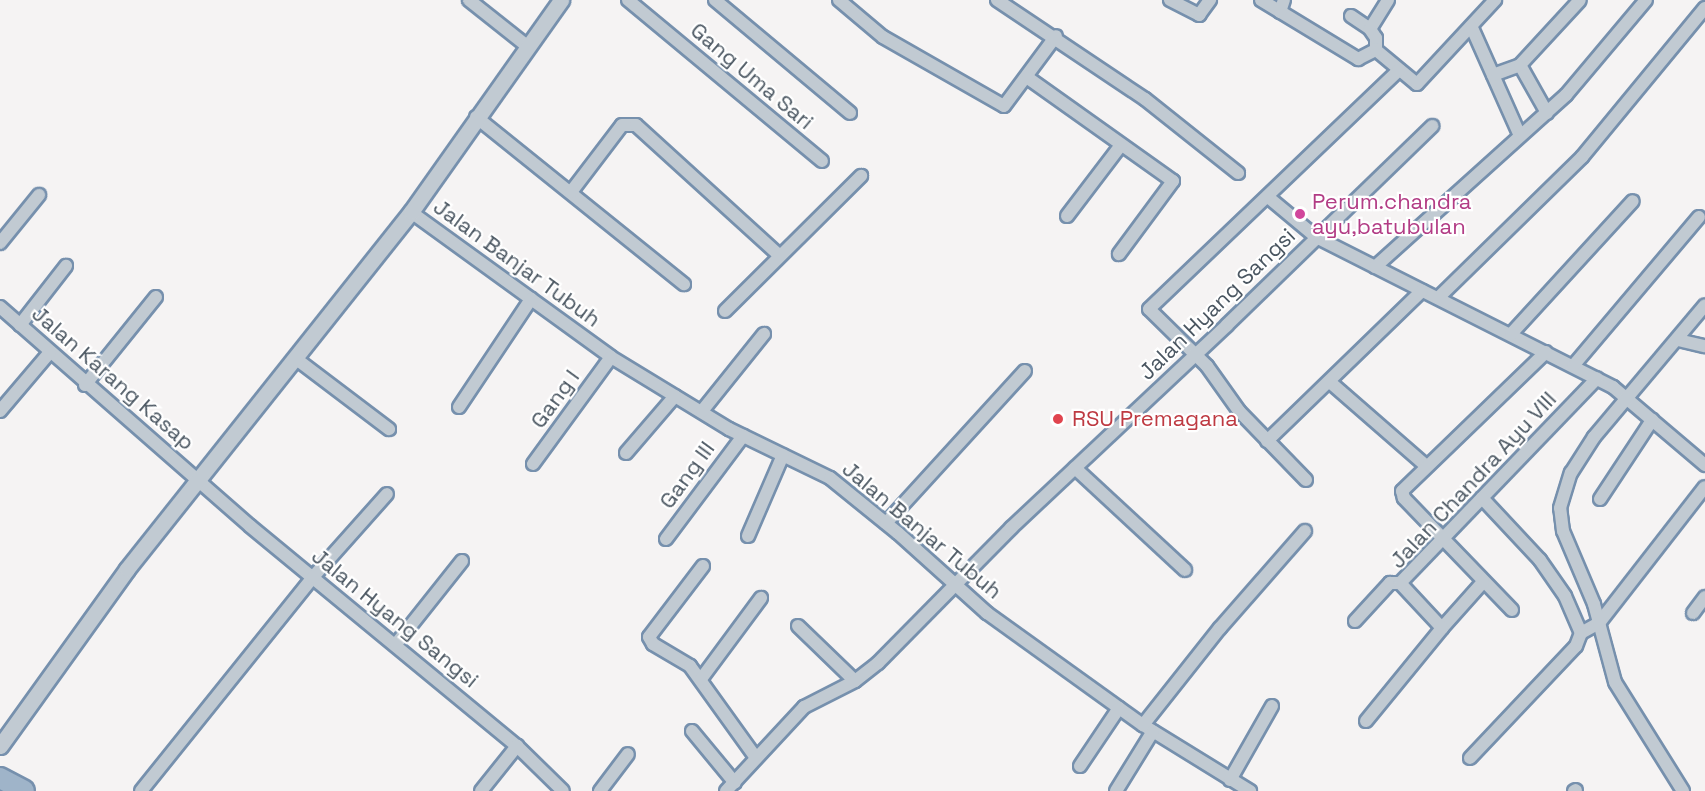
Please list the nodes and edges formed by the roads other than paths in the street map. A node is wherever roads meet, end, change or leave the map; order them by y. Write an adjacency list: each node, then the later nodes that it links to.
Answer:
1 (469, 0): 21 (street)
2 (561, 0): 21 (street)
3 (628, 0): 33 (street, Gang Uma Sari)
4 (715, 0): 28 (street)
5 (839, 0): 26 (street)
6 (997, 0): 20 (street)
7 (1170, 0): 8 (street)
8 (1210, 0)
9 (1261, 0): 16 (street)
10 (1284, 0): 16 (street)
11 (1388, 0): 19 (street)
12 (1495, 0): 18 (street)
13 (1580, 0): 23 (street)
14 (1646, 0): 27 (street)
15 (1705, 8): 52 (street)
16 (1280, 12): 22 (street)
17 (1352, 16): 19 (street)
18 (1472, 28): 24 (street); 25 (street)
19 (1370, 29): 22 (street)
20 (1056, 36): 26 (street); 34 (street)
21 (527, 46): 29 (street)
22 (1376, 50): 24 (street)
23 (1520, 65): 25 (street); 27 (street)
24 (1399, 70): 38 (street)
25 (1493, 75): 31 (street)
26 (1028, 78): 32 (street)
27 (1547, 112): 31 (street)
28 (850, 113)
29 (477, 117): 36 (street); 40 (street)
30 (1432, 126): 43 (street, Jalan Hyang Sangsi)
31 (1520, 136): 48 (street)
32 (1121, 145): 41 (street); 45 (street)
33 (822, 161)
34 (1238, 173)
35 (861, 176): 46 (street)
36 (571, 192): 46 (street); 49 (street)
37 (39, 195): 44 (street)
38 (1268, 197): 43 (street); 64 (street)
39 (1633, 201): 59 (street)
40 (411, 212): 53 (street, Jalan Banjar Tubuh); 65 (street)
41 (1067, 216)
42 (1699, 217): 67 (street)
43 (1316, 237): 48 (street); 64 (street, Jalan Hyang Sangsi)
44 (0, 243)
45 (1119, 254)
46 (779, 255): 56 (street)
47 (66, 266): 57 (street)
48 (1375, 267): 50 (street)
49 (684, 284)
50 (1422, 291): 52 (street); 70 (street)
51 (156, 297): 71 (street)
52 (1438, 298): 59 (street)
53 (531, 299): 66 (street, Jalan Banjar Tubuh); 74 (street)
54 (1705, 305): 60 (street)
55 (0, 307): 57 (street, Jalan Karang Kasap)
56 (724, 311)
57 (20, 325): 62 (street, Jalan Karang Kasap)
58 (764, 334): 76 (street)
59 (1510, 334): 63 (street)
60 (1678, 340): 61 (street); 73 (street)
61 (1705, 346)
62 (50, 352): 71 (street, Jalan Karang Kasap); 75 (street)
63 (1546, 352): 67 (street); 85 (street)
64 (1196, 354): 80 (street); 86 (street, Jalan Hyang Sangsi)
65 (295, 357): 78 (street); 87 (street)
66 (611, 357): 72 (street, Jalan Banjar Tubuh); 83 (street, Gang I)
67 (1573, 366): 69 (street)
68 (1025, 370): 93 (street)
69 (1597, 378): 73 (street); 91 (street, Jalan Chandra Ayu VIII)
70 (1331, 383): 80 (street); 85 (street)
71 (85, 385): 87 (street, Jalan Karang Kasap)
72 (675, 396): 76 (street, Jalan Banjar Tubuh); 81 (street)
73 (1628, 397): 77 (street); 110 (street)
74 (459, 407)
75 (0, 411)
76 (702, 411): 79 (street, Jalan Banjar Tubuh)
77 (1652, 420): 84 (street); 92 (street)
78 (389, 429)
79 (742, 436): 82 (street, Jalan Banjar Tubuh); 96 (street, Gang III)
80 (1267, 441): 88 (street)
81 (626, 453)
82 (783, 455): 93 (street, Jalan Banjar Tubuh); 95 (street)
83 (533, 464)
84 (1705, 465)
85 (1426, 466): 97 (street)
86 (1075, 468): 100 (street); 104 (street, Jalan Hyang Sangsi)
87 (199, 479): 101 (street, Jalan Hyang Sangsi); 122 (street)
88 (1306, 480)
89 (1705, 487): 110 (street)
90 (387, 495): 101 (street)
91 (1482, 498): 97 (street, Jalan Chandra Ayu VIII); 113 (street)
92 (1600, 499)
93 (886, 523): 104 (street, Jalan Banjar Tubuh)
94 (1305, 531): 120 (street)
95 (748, 536)
96 (666, 539)
97 (1444, 539): 102 (street); 103 (street, Jalan Chandra Ayu VIII)
98 (462, 561): 114 (street)
99 (703, 566): 115 (street)
100 (1185, 570)
101 (312, 577): 114 (street, Jalan Hyang Sangsi); 132 (street)
102 (1484, 582): 107 (street); 112 (street)
103 (1400, 583): 109 (street); 112 (street, Jalan Chandra Ayu VIII)
104 (954, 585): 116 (street, Jalan Hyang Sangsi); 118 (street, Jalan Banjar Tubuh)
105 (1705, 597): 108 (street)
106 (761, 598): 115 (street)
107 (1512, 610)
108 (1693, 613)
109 (1355, 621)
110 (1599, 623): 113 (street); 138 (street)
111 (798, 626): 116 (street)
112 (1443, 628): 119 (street)
113 (1581, 633): 126 (street)
114 (396, 644): 123 (street, Jalan Hyang Sangsi)
115 (701, 679): 125 (street)
116 (855, 681): 125 (street, Jalan Hyang Sangsi)
117 (1272, 706): 129 (street)
118 (1119, 708): 120 (street, Jalan Banjar Tubuh); 127 (street)
119 (1366, 721)
120 (1148, 728): 129 (street, Jalan Banjar Tubuh); 136 (street)
121 (692, 731): 130 (street)
122 (0, 746)
123 (517, 746): 133 (street); 134 (street, Jalan Hyang Sangsi)
124 (628, 754): 135 (street)
125 (756, 758): 130 (street, Jalan Hyang Sangsi)
126 (1470, 758)
127 (1080, 766)
128 (0, 778): 131 (highway)
129 (1230, 780): 137 (street, Jalan Banjar Tubuh)
130 (730, 787)
131 (24, 791)
132 (141, 791)
133 (481, 791)
134 (563, 791)
135 (600, 791)
136 (1116, 791)
137 (1250, 791)
138 (1683, 791)

